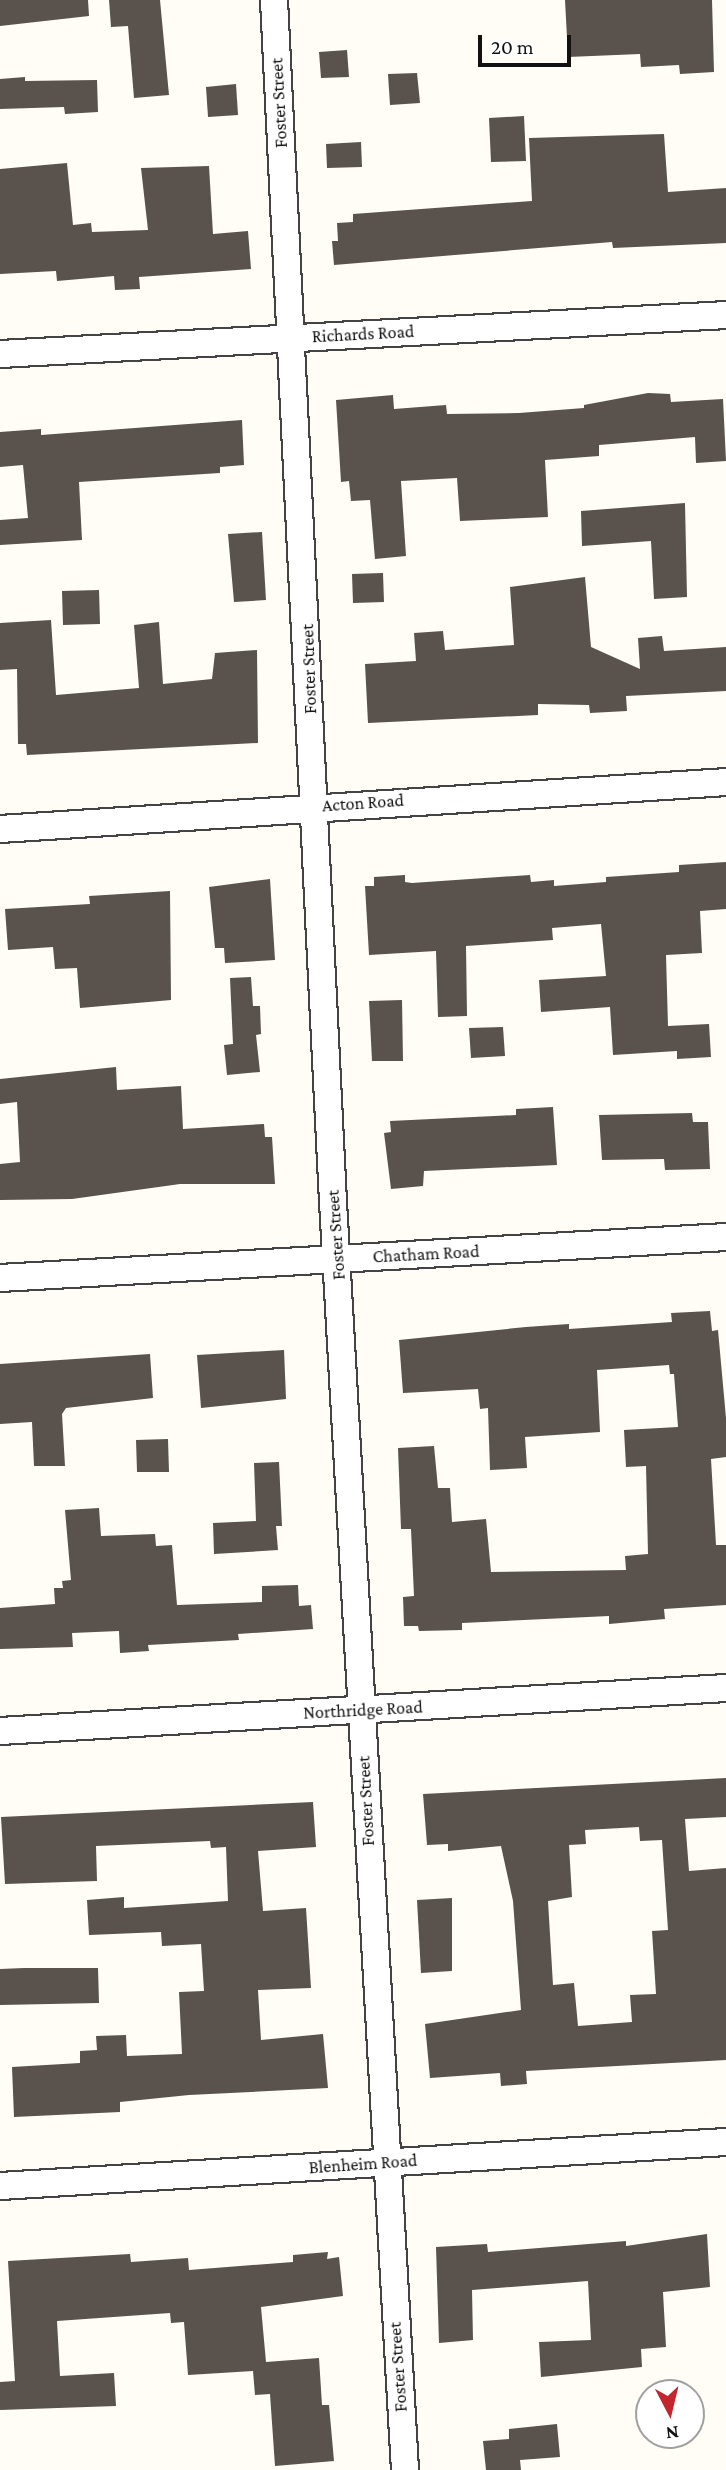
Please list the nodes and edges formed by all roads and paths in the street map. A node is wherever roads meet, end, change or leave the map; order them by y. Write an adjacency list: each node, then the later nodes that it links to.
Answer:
1 (274, 0): 3 (street, Foster Street)
2 (726, 315): 3 (street, Richards Road)
3 (293, 338): 4 (street, Richards Road); 6 (street, Foster Street)
4 (0, 354)
5 (726, 782): 6 (street, Acton Road)
6 (314, 807): 7 (street, Acton Road); 9 (street, Foster Street)
7 (0, 829)
8 (726, 1237): 9 (street, Chatham Road)
9 (338, 1259): 10 (street, Chatham Road); 12 (street, Foster Street)
10 (0, 1278)
11 (726, 1688): 12 (street, Northridge Road)
12 (361, 1710): 13 (street, Northridge Road); 15 (street, Foster Street)
13 (0, 1731)
14 (726, 2142): 15 (street, Blenheim Road)
15 (387, 2162): 16 (street, Blenheim Road); 17 (street, Foster Street)
16 (0, 2186)
17 (405, 2470)

